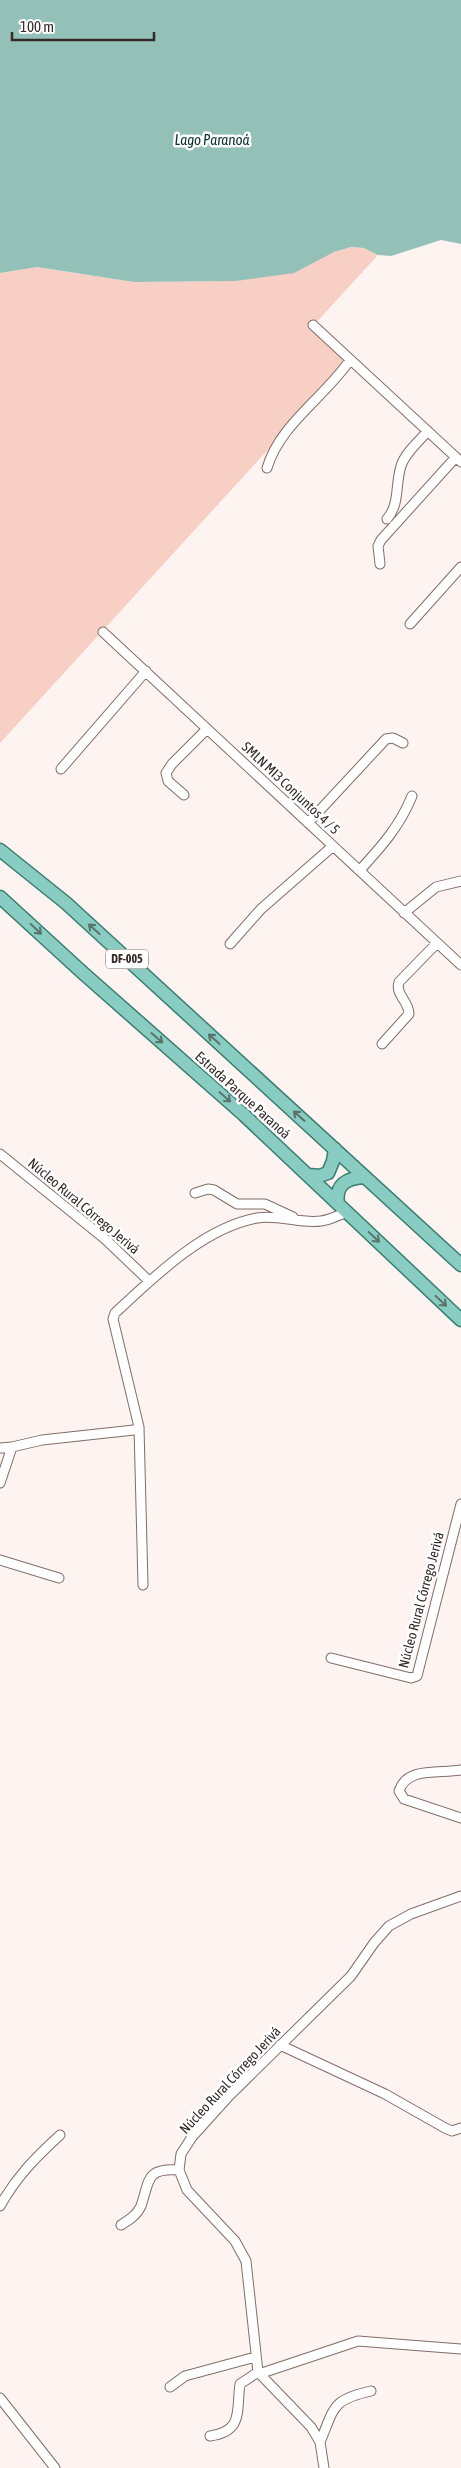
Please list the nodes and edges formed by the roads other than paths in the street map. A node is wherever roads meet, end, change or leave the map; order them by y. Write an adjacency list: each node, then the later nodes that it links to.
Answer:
1 (314, 325): 2 (street)
2 (350, 360): 3 (street); 5 (street)
3 (428, 431): 4 (street); 6 (street)
4 (458, 459): 7 (street)
5 (267, 468)
6 (386, 519)
7 (380, 564)
8 (461, 567): 9 (street)
9 (410, 624)
10 (103, 632): 11 (street, SMLN MI3 Conjuntos 4 / 5)
11 (146, 671): 12 (street, SMLN MI3 Conjuntos 4 / 5); 14 (street)
12 (207, 729): 15 (street); 17 (street, SMLN MI3 Conjuntos 4 / 5)
13 (403, 743): 17 (street)
14 (61, 770)
15 (184, 795)
16 (412, 796): 20 (street)
17 (308, 823): 18 (street, SMLN MI3 Conjuntos 4 / 5)
18 (333, 846): 20 (street, SMLN MI3 Conjuntos 4 / 5); 25 (street)
19 (0, 850): 28 (main road, Estrada Parque Paranoá / DF-005, one-way to 19)
20 (360, 870): 23 (street, SMLN MI3 Conjuntos 4 / 5)
21 (461, 881): 23 (street)
22 (0, 897): 30 (main road, Estrada Parque Paranoá / DF-005, one-way to 30)
23 (404, 913): 24 (street, SMLN MI3 Conjuntos 4 / 5)
24 (436, 943): 26 (street, SMLN MI3 Conjuntos 4 / 5); 27 (street)
25 (230, 944)
26 (461, 965)
27 (382, 1044)
28 (335, 1149): 30 (main road); 31 (main road, Estrada Parque Paranoá / DF-005)
29 (0, 1154): 36 (street, Núcleo Rural Córrego Jerivá)
30 (309, 1175): 33 (main road, Estrada Parque Paranoá / DF-005)
31 (365, 1177): 33 (main road); 35 (main road, Estrada Parque Paranoá / DF-005)
32 (195, 1193): 34 (street)
33 (342, 1208): 34 (street); 37 (main road, Estrada Parque Paranoá / DF-005, one-way to 37)
34 (298, 1220): 36 (street)
35 (461, 1265)
36 (149, 1282): 38 (street)
37 (461, 1320)
38 (139, 1427): 39 (street); 45 (street)
39 (12, 1447): 40 (street); 41 (street)
40 (0, 1448)
41 (0, 1483)
42 (461, 1504): 46 (street, Núcleo Rural Córrego Jerivá)
43 (0, 1560): 44 (street)
44 (59, 1578)
45 (143, 1585)
46 (331, 1658)
47 (461, 1770): 48 (street)
48 (461, 1818)
49 (461, 1896): 50 (street, Núcleo Rural Córrego Jerivá)
50 (280, 2045): 51 (street); 53 (street, Núcleo Rural Córrego Jerivá)
51 (461, 2128)
52 (60, 2135): 54 (street)
53 (179, 2170): 55 (street); 57 (street)
54 (0, 2206)
55 (121, 2225)
56 (461, 2349): 58 (street)
57 (255, 2357): 58 (street); 59 (street)
58 (259, 2373): 62 (street); 63 (street)
59 (170, 2387)
60 (371, 2391): 63 (street)
61 (0, 2398): 64 (street)
62 (210, 2436)
63 (320, 2442): 65 (street)
64 (55, 2468)
65 (324, 2468)

